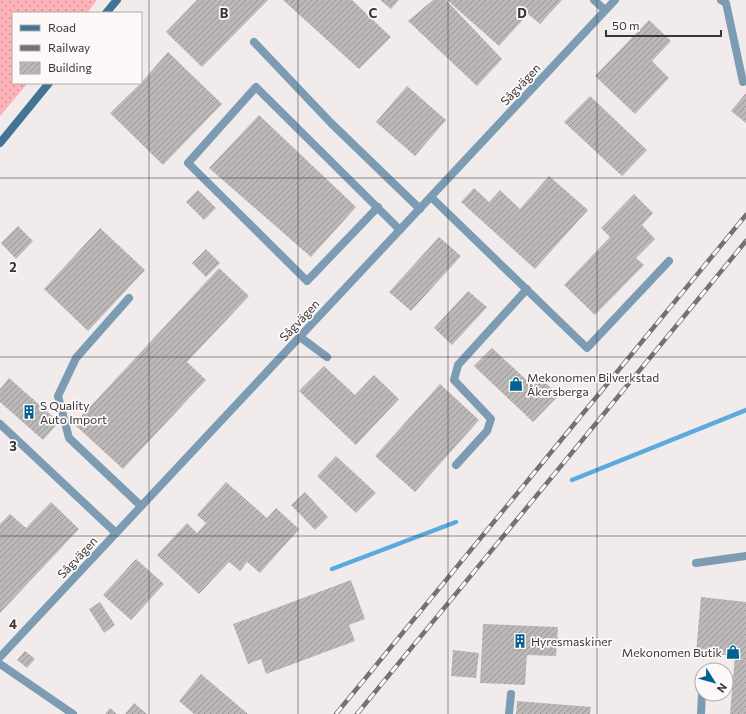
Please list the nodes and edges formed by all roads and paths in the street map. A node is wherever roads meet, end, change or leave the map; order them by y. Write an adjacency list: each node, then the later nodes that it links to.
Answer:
1 (117, 0): 6 (street)
2 (594, 0): 5 (street)
3 (615, 0): 5 (street, Sågvägen)
4 (721, 0): 8 (street)
5 (605, 10): 11 (street, Sågvägen)
6 (107, 12)
7 (254, 42): 13 (street)
8 (743, 82)
9 (48, 84): 10 (street)
10 (0, 143)
11 (431, 197): 13 (street, Sågvägen); 16 (street)
12 (378, 207): 12 (street); 14 (street)
13 (420, 209): 14 (street, Sågvägen)
14 (400, 230): 18 (street, Sågvägen)
15 (669, 260): 16 (street)
16 (527, 290): 21 (street)
17 (129, 298): 22 (street)
18 (300, 337): 19 (street); 22 (street, Sågvägen)
19 (327, 357)
20 (0, 424): 23 (street)
21 (456, 465)
22 (141, 506): 23 (street, Sågvägen)
23 (116, 534): 26 (street, Sågvägen)
24 (746, 556): 25 (street)
25 (696, 563)
26 (0, 657)
27 (0, 664): 30 (street)
28 (511, 694): 31 (street)
29 (702, 702): 32 (street)
30 (73, 714)
31 (508, 714)
32 (701, 714)

